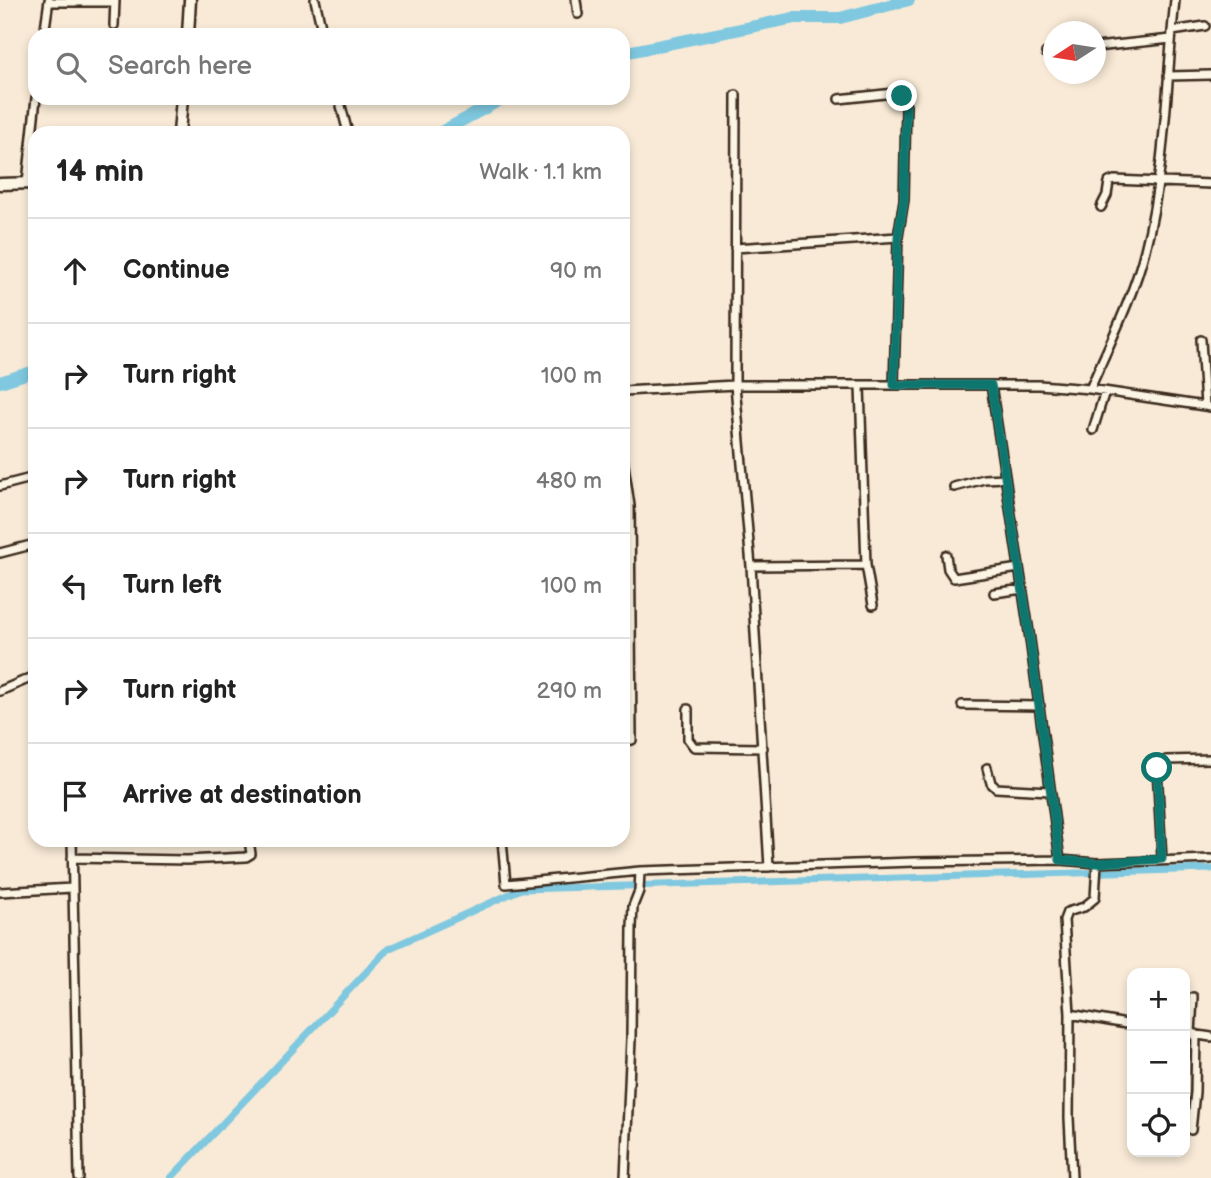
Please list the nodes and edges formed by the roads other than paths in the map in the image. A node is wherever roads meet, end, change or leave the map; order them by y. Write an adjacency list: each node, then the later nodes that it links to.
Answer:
1 (190, 0): 11 (street)
2 (315, 0): 12 (street)
3 (576, 0): 7 (street)
4 (1175, 0): 13 (street)
5 (49, 1): 6 (street); 10 (street)
6 (115, 1): 8 (street)
7 (579, 14)
8 (114, 25)
9 (1205, 26): 13 (street)
10 (45, 28)
11 (188, 28)
12 (321, 28)
13 (1171, 35): 14 (street); 16 (street)
14 (1106, 45)
15 (1211, 75): 16 (street)
16 (1168, 76): 25 (street)
17 (736, 95): 31 (street)
18 (839, 99): 30 (street)
19 (36, 105): 22 (street)
20 (181, 105): 23 (street)
21 (341, 105): 24 (street)
22 (34, 126)
23 (179, 126)
24 (346, 126)
25 (1157, 182): 28 (street); 29 (street); 37 (street)
26 (28, 183): 27 (street)
27 (0, 184)
28 (1211, 184)
29 (1101, 207)
30 (898, 237): 31 (street); 34 (street)
31 (735, 248): 33 (street)
32 (1201, 340): 40 (street)
33 (735, 384): 36 (street); 38 (street); 51 (street)
34 (894, 385): 35 (street); 36 (street)
35 (991, 385): 37 (street); 42 (street)
36 (860, 386): 50 (street)
37 (1090, 389): 39 (street)
38 (630, 391)
39 (1105, 391): 40 (street); 41 (street)
40 (1208, 407)
41 (1093, 430)
42 (1005, 478): 45 (street); 52 (street)
43 (28, 479): 44 (street)
44 (0, 485)
45 (954, 487)
46 (630, 506): 61 (street)
47 (28, 546): 48 (street)
48 (0, 554)
49 (946, 555): 52 (street)
50 (866, 565): 51 (street); 55 (street)
51 (751, 566): 62 (street)
52 (1019, 568): 53 (street)
53 (1023, 589): 54 (street); 59 (street)
54 (994, 593)
55 (873, 604)
56 (28, 679): 57 (street)
57 (0, 691)
58 (962, 705): 59 (street)
59 (1040, 706): 65 (street)
60 (688, 709): 62 (street)
61 (630, 740)
62 (763, 748): 74 (street)
63 (1211, 759): 70 (street)
64 (987, 768): 65 (street)
65 (1050, 791): 72 (street)
66 (72, 847): 69 (street)
67 (250, 847): 69 (street)
68 (503, 847): 75 (street)
69 (72, 858): 76 (street)
70 (1162, 859): 71 (street); 73 (street)
71 (1211, 859)
72 (1060, 860): 73 (street); 74 (street)
73 (1097, 864): 79 (street)
74 (769, 867): 75 (street)
75 (640, 873): 85 (street)
76 (72, 888): 77 (street); 84 (street)
77 (0, 892)
78 (1193, 997): 81 (street)
79 (1070, 1014): 80 (street); 86 (street)
80 (1127, 1024)
81 (1191, 1034): 82 (street); 83 (street)
82 (1211, 1037)
83 (1191, 1130)
84 (79, 1178)
85 (625, 1178)
86 (1072, 1178)

